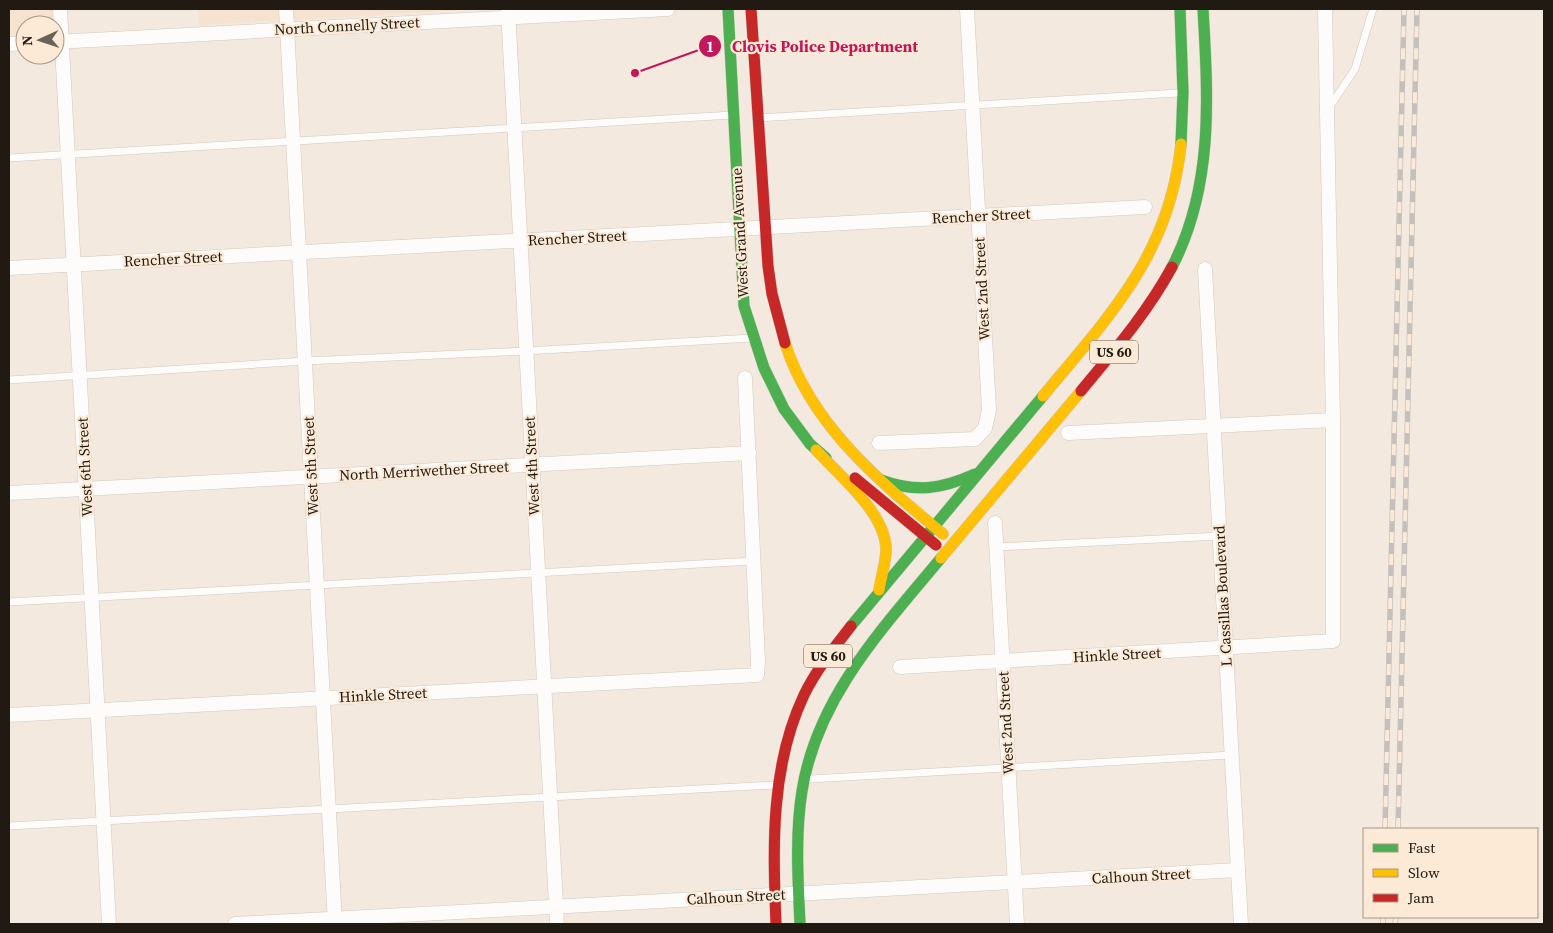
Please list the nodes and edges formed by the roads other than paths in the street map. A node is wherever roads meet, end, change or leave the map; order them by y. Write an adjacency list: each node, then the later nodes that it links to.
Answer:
1 (286, 9): 11 (street, West 5th Street)
2 (668, 9): 10 (street, North Connelly Street)
3 (728, 9): 17 (main road, West Grand Avenue)
4 (751, 9): 18 (main road, West Grand Avenue)
5 (967, 9): 15 (street, West 2nd Street)
6 (1180, 9): 14 (main road, US 60)
7 (1203, 9): 54 (main road, US 60)
8 (1325, 9): 16 (street)
9 (1373, 9): 16 (lane)
10 (508, 13): 11 (street, North Connelly Street); 19 (street, West 4th Street)
11 (287, 29): 12 (street, North Connelly Street); 20 (street, West 5th Street)
12 (65, 42)
13 (60, 65): 21 (street, West 6th Street)
14 (1184, 92): 15 (lane); 45 (main road, US 60)
15 (972, 106): 18 (lane); 24 (street, West 2nd Street)
16 (1328, 109): 38 (street)
17 (734, 115): 19 (lane); 26 (main road, West Grand Avenue)
18 (757, 118): 25 (main road, West Grand Avenue)
19 (514, 128): 20 (lane); 27 (street, West 4th Street)
20 (293, 142): 21 (lane); 28 (street, West 5th Street)
21 (68, 155): 22 (lane); 29 (street, West 6th Street)
22 (9, 158)
23 (1145, 207): 24 (street, Rencher Street)
24 (978, 216): 25 (street, Rencher Street); 41 (street, West 2nd Street)
25 (764, 228): 26 (street, Rencher Street); 47 (main road, West Grand Avenue)
26 (740, 229): 27 (street, Rencher Street); 32 (main road, West Grand Avenue)
27 (520, 241): 28 (street, Rencher Street); 33 (street, West 4th Street)
28 (299, 253): 29 (street, Rencher Street); 34 (street, West 5th Street)
29 (74, 265): 30 (street, Rencher Street); 35 (street, West 6th Street)
30 (9, 268)
31 (1205, 269): 39 (street, L Cassillas Boulevard)
32 (753, 338): 33 (lane); 42 (main road, West Grand Avenue)
33 (526, 351): 34 (lane); 44 (street, West 4th Street)
34 (305, 361): 35 (lane); 46 (street, West 5th Street)
35 (80, 376): 37 (lane); 48 (street, West 6th Street)
36 (745, 378): 43 (street)
37 (9, 380)
38 (1333, 420): 39 (street); 63 (street, Hinkle Street)
39 (1214, 426): 40 (street); 53 (street, L Cassillas Boulevard)
40 (1068, 433)
41 (879, 443)
42 (816, 450): 52 (main road, West Grand Avenue); 60 (main road)
43 (750, 453): 44 (street, North Merriwether Street); 57 (street)
44 (532, 465): 46 (street, North Merriwether Street); 58 (street, West 4th Street)
45 (980, 472): 47 (main road); 51 (main road, US 60)
46 (311, 477): 48 (street, North Merriwether Street); 59 (street, West 5th Street)
47 (881, 480): 51 (main road, West Grand Avenue)
48 (86, 489): 49 (street, North Merriwether Street); 61 (street, West 6th Street)
49 (9, 493)
50 (995, 523): 55 (street, West 2nd Street)
51 (934, 526): 52 (main road, US 60); 54 (main road, West Grand Avenue)
52 (925, 536): 56 (main road, West Grand Avenue); 60 (main road, US 60)
53 (1220, 536): 55 (lane); 63 (street, L Cassillas Boulevard)
54 (954, 543): 56 (main road, US 60)
55 (996, 547): 64 (street, West 2nd Street)
56 (945, 553): 72 (main road, US 60)
57 (754, 561): 58 (lane); 66 (street, Hinkle Street)
58 (538, 571): 59 (lane); 66 (street, West 4th Street)
59 (317, 584): 61 (lane); 67 (street, West 5th Street)
60 (879, 592): 73 (main road, US 60)
61 (92, 596): 62 (lane); 68 (street, West 6th Street)
62 (9, 602)
63 (1226, 649): 64 (street, Hinkle Street); 70 (street, L Cassillas Boulevard)
64 (1003, 662): 65 (street, Hinkle Street); 71 (street, West 2nd Street)
65 (900, 667)
66 (544, 686): 67 (street, Hinkle Street); 74 (street, West 4th Street)
67 (323, 698): 68 (street, Hinkle Street); 75 (street, West 5th Street)
68 (98, 710): 69 (street, Hinkle Street); 76 (street, West 6th Street)
69 (9, 715)
70 (1231, 755): 71 (lane); 78 (street, L Cassillas Boulevard)
71 (1008, 769): 72 (lane); 79 (street, West 2nd Street)
72 (804, 780): 80 (main road, US 60)
73 (778, 784): 74 (lane); 81 (main road, US 60)
74 (550, 796): 75 (lane); 82 (street, West 4th Street)
75 (329, 810): 76 (lane); 83 (street, West 5th Street)
76 (104, 822): 77 (lane); 84 (street, West 6th Street)
77 (9, 826)
78 (1238, 870): 79 (street, Calhoun Street); 90 (street, L Cassillas Boulevard)
79 (1015, 882): 80 (street, Calhoun Street); 89 (street, West 2nd Street)
80 (799, 894): 81 (street, Calhoun Street); 88 (main road, US 60)
81 (775, 895): 82 (street, Calhoun Street); 87 (main road, US 60)
82 (556, 907): 83 (street, Calhoun Street); 86 (street, West 4th Street)
83 (335, 922): 85 (street, Calhoun Street)
84 (109, 924)
85 (235, 924)
86 (557, 924)
87 (776, 924)
88 (800, 924)
89 (1017, 924)
90 (1241, 924)

